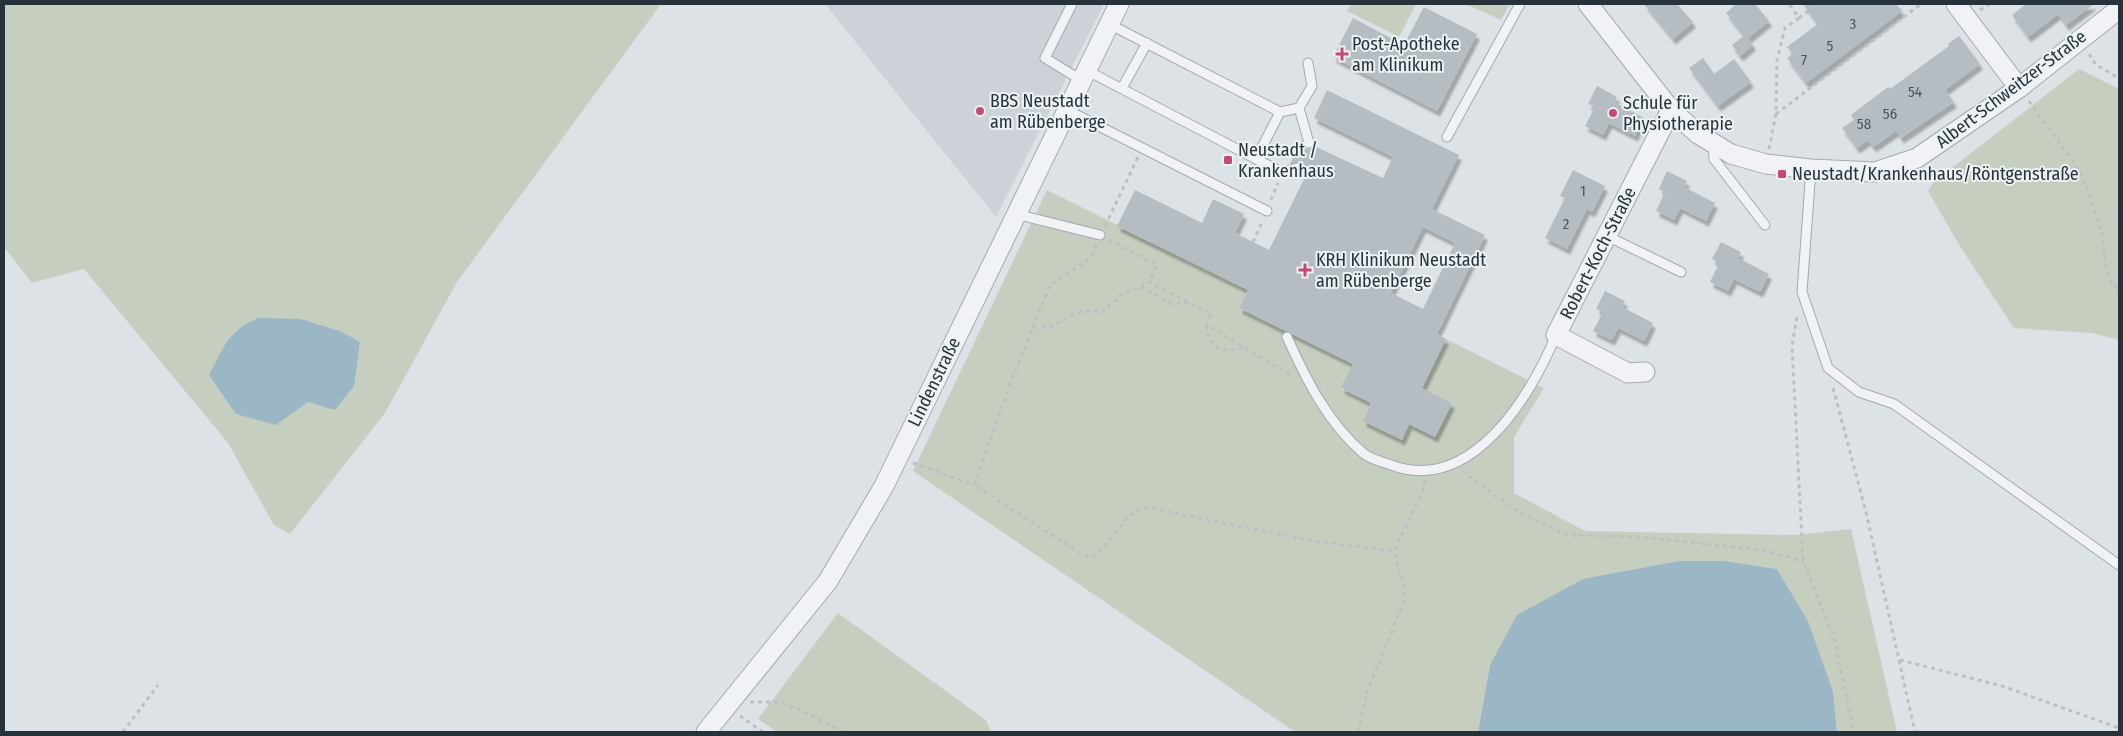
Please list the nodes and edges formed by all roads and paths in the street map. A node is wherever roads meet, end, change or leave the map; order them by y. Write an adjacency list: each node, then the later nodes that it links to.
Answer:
1 (1072, 4): 15 (lane)
2 (1119, 4): 11 (street, Lindenstraße)
3 (1520, 4): 24 (lane)
4 (1588, 4): 21 (street, Albert-Schweitzer-Straße)
5 (1789, 4): 10 (path)
6 (1817, 4): 10 (path)
7 (1921, 4): 23 (path)
8 (1956, 4): 18 (street)
9 (2119, 9): 12 (street, Albert-Schweitzer-Straße)
10 (1798, 18): 23 (path)
11 (1109, 24): 13 (lane); 15 (street, Lindenstraße)
12 (2079, 39): 16 (path); 18 (street, Albert-Schweitzer-Straße)
13 (1147, 44): 17 (lane); 22 (lane)
14 (1308, 63): 19 (lane)
15 (1083, 75): 17 (lane); 20 (street, Lindenstraße)
16 (2119, 78)
17 (1122, 88): 28 (lane)
18 (2019, 88): 31 (street, Albert-Schweitzer-Straße); 40 (path)
19 (1299, 108): 22 (lane); 25 (lane)
20 (1067, 110): 27 (lane); 33 (street, Lindenstraße)
21 (1671, 110): 26 (street, Albert-Schweitzer-Straße); 36 (street, Robert-Koch-Straße)
22 (1280, 112): 28 (lane)
23 (1776, 114): 29 (path)
24 (1447, 137)
25 (1309, 143)
26 (1713, 144): 29 (street, Albert-Schweitzer-Straße); 34 (lane)
27 (1142, 148): 32 (lane); 35 (path)
28 (1256, 158): 30 (lane)
29 (1766, 164): 31 (street, Albert-Schweitzer-Straße)
30 (1297, 168)
31 (1812, 169): 41 (lane)
32 (1267, 211)
33 (1016, 214): 35 (lane); 51 (street, Lindenstraße)
34 (1765, 225)
35 (1100, 236): 38 (path); 44 (path)
36 (1607, 236): 37 (lane); 45 (street, Robert-Koch-Straße)
37 (1681, 272)
38 (1149, 282): 39 (path); 42 (path)
39 (1141, 287): 42 (path); 44 (path)
40 (2119, 290)
41 (1802, 292): 48 (lane); 56 (path)
42 (1189, 303): 43 (path)
43 (1206, 325): 47 (path); 47 (path)
44 (1033, 328): 54 (path)
45 (1556, 335): 49 (street, Robert-Koch-Straße); 52 (lane)
46 (1287, 337): 50 (lane)
47 (1244, 347): 50 (path)
48 (1828, 368): 57 (lane); 58 (path)
49 (1645, 372)
50 (1310, 387): 53 (lane)
51 (898, 458): 54 (path); 60 (street, Lindenstraße)
52 (1452, 463): 53 (lane); 56 (path)
53 (1426, 472): 55 (path)
54 (974, 485): 55 (path)
55 (1394, 551): 66 (path)
56 (1803, 561): 67 (path)
57 (2119, 565)
58 (1900, 660): 61 (path); 68 (path)
59 (158, 685): 62 (path)
60 (730, 703): 63 (street, Lindenstraße); 64 (path); 65 (path)
61 (2119, 728)
62 (123, 732)
63 (706, 732)
64 (763, 732)
65 (843, 732)
66 (1358, 732)
67 (1854, 732)
68 (1915, 732)

